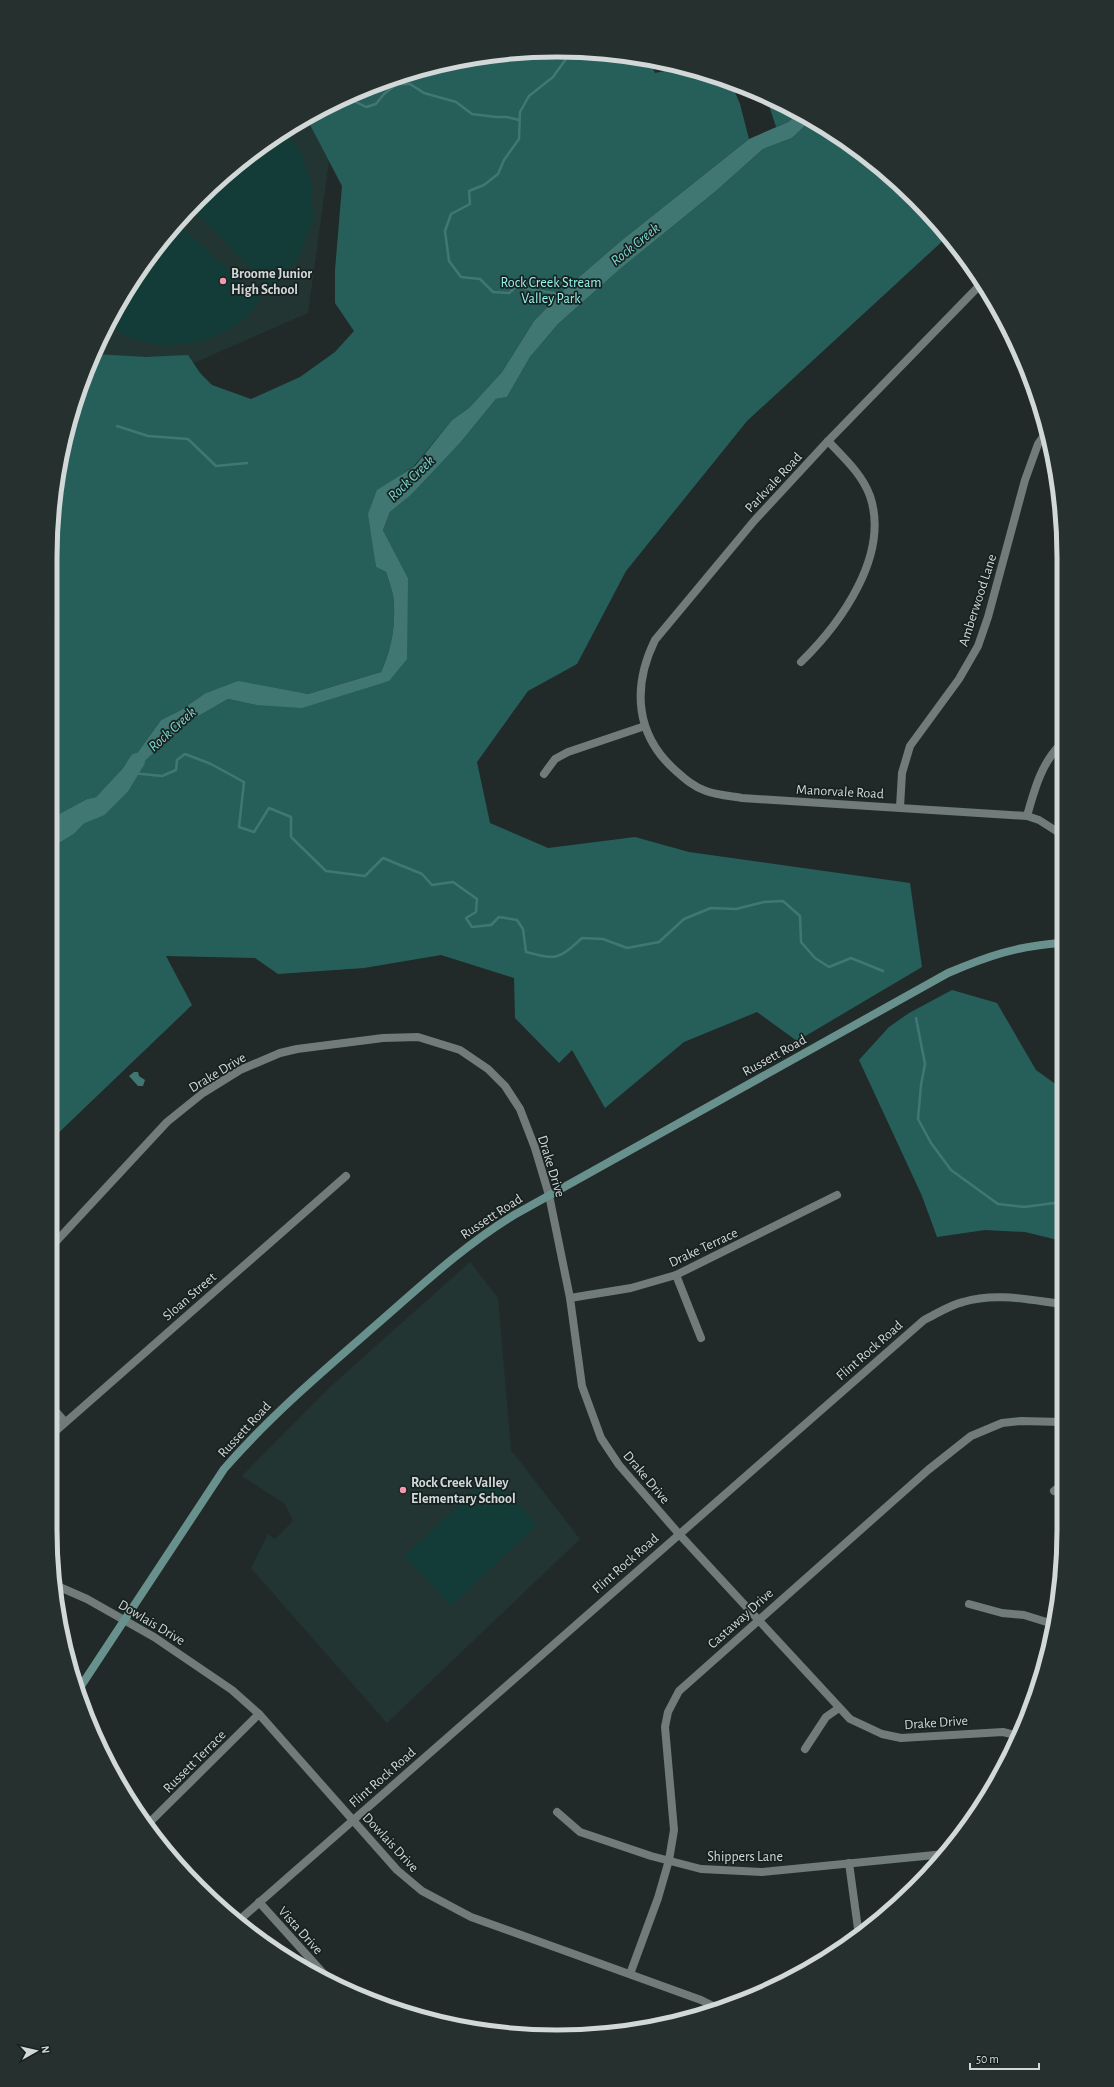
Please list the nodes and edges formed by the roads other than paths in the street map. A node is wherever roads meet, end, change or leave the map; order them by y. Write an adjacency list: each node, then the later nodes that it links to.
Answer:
1 (978, 287): 3 (street, Parkvale Road)
2 (1042, 437): 8 (street, Amberwood Lane)
3 (828, 441): 4 (street); 5 (street, Parkvale Road)
4 (801, 662)
5 (645, 726): 7 (street); 8 (street, Manorvale Road)
6 (1057, 749): 9 (street)
7 (544, 774)
8 (900, 807): 9 (street, Manorvale Road)
9 (1027, 816): 10 (street, Manorvale Road)
10 (1057, 831)
11 (1057, 943): 13 (street, Russett Road)
12 (346, 1176): 21 (street, Sloan Street)
13 (549, 1195): 15 (street, Drake Drive); 17 (street, Drake Drive); 30 (street, Russett Road)
14 (837, 1195): 16 (street, Drake Terrace)
15 (57, 1241)
16 (676, 1275): 17 (street, Drake Terrace); 19 (street)
17 (570, 1298): 26 (street, Drake Drive)
18 (1057, 1303): 26 (street, Flint Rock Road)
19 (701, 1338)
20 (57, 1413): 21 (street)
21 (65, 1422): 23 (street, Sloan Street)
22 (1057, 1422): 29 (street, Castaway Drive)
23 (57, 1429)
24 (1057, 1489): 25 (street)
25 (1054, 1491)
26 (679, 1534): 29 (street, Drake Drive); 38 (street, Flint Rock Road)
27 (60, 1588): 30 (street, Dowlais Drive)
28 (969, 1604): 31 (street)
29 (758, 1619): 33 (street, Drake Drive); 41 (street, Castaway Drive)
30 (125, 1620): 32 (street, Russett Road); 34 (street, Dowlais Drive)
31 (1048, 1622)
32 (82, 1685)
33 (839, 1708): 35 (street, Drake Drive); 36 (street)
34 (260, 1714): 38 (street, Dowlais Drive); 39 (street, Russett Terrace)
35 (1013, 1734)
36 (805, 1749)
37 (557, 1812): 41 (street, Shippers Lane)
38 (352, 1820): 43 (street, Flint Rock Road); 47 (street, Dowlais Drive)
39 (151, 1821)
40 (937, 1855): 42 (street, Shippers Lane)
41 (669, 1860): 42 (street, Shippers Lane); 47 (street, Castaway Drive)
42 (849, 1863): 45 (street)
43 (259, 1902): 44 (street, Flint Rock Road); 46 (street, Vista Drive)
44 (242, 1918)
45 (858, 1929)
46 (320, 1970)
47 (630, 1974): 48 (street, Dowlais Drive)
48 (711, 2005)

